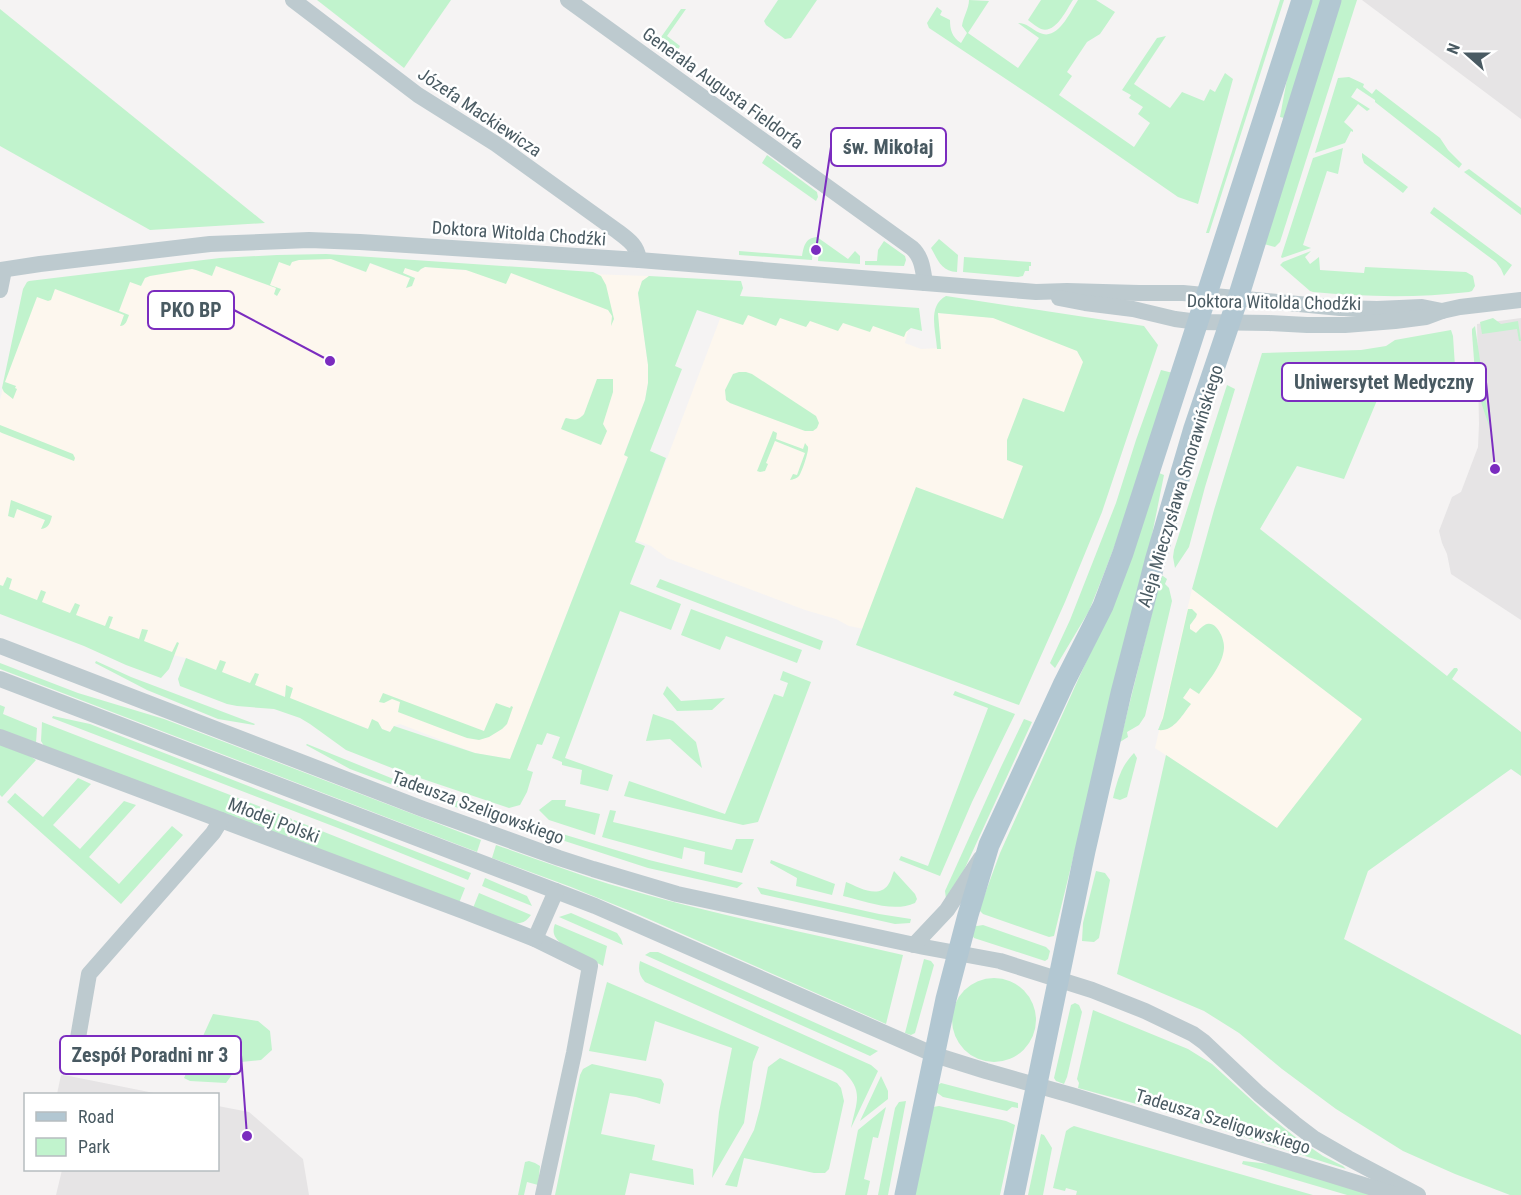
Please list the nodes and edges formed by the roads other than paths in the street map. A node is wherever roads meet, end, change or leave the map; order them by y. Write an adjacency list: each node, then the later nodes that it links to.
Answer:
1 (292, 0): 5 (street, Józefa Mackiewicza)
2 (568, 0): 7 (street, Generała Augusta Fieldorfa)
3 (1302, 0): 10 (main road, Aleja Mieczysława Smorawińskiego)
4 (1331, 0): 11 (main road, Aleja Mieczysława Smorawińskiego)
5 (639, 260): 6 (street, Doktora Witolda Chodźki); 7 (street, Doktora Witolda Chodźki)
6 (2, 270): 8 (street)
7 (925, 283): 9 (street, Doktora Witolda Chodźki)
8 (0, 290)
9 (1036, 292): 10 (street, Doktora Witolda Chodźki); 14 (street, Doktora Witolda Chodźki)
10 (1208, 294): 11 (street, Doktora Witolda Chodźki); 14 (main road, Aleja Mieczysława Smorawińskiego)
11 (1238, 298): 13 (street, Doktora Witolda Chodźki); 15 (main road, Aleja Mieczysława Smorawińskiego)
12 (1521, 300): 13 (street, Doktora Witolda Chodźki)
13 (1442, 311): 15 (street, Doktora Witolda Chodźki)
14 (1198, 322): 15 (street, Doktora Witolda Chodźki); 20 (main road, Aleja Mieczysława Smorawińskiego)
15 (1229, 323): 25 (main road, Aleja Mieczysława Smorawińskiego)
16 (0, 646): 23 (street, Tadeusza Szeligowskiego)
17 (0, 680): 21 (street)
18 (0, 737): 19 (street, Młodej Polski)
19 (220, 820): 22 (street, Młodej Polski); 26 (street)
20 (989, 845): 23 (street); 24 (main road, Aleja Mieczysława Smorawińskiego)
21 (556, 891): 22 (street); 27 (street)
22 (535, 939): 29 (street, Młodej Polski)
23 (914, 945): 24 (street, Tadeusza Szeligowskiego)
24 (958, 953): 25 (street, Tadeusza Szeligowskiego); 27 (main road, Aleja Mieczysława Smorawińskiego)
25 (1059, 980): 28 (main road, Aleja Mieczysława Smorawińskiego); 33 (street, Tadeusza Szeligowskiego)
26 (78, 1038)
27 (935, 1055): 28 (street, Tadeusza Szeligowskiego); 30 (main road)
28 (1038, 1086): 31 (main road); 32 (street, Tadeusza Szeligowskiego)
29 (543, 1195)
30 (905, 1195)
31 (1014, 1195)
32 (1396, 1195)
33 (1418, 1195)

